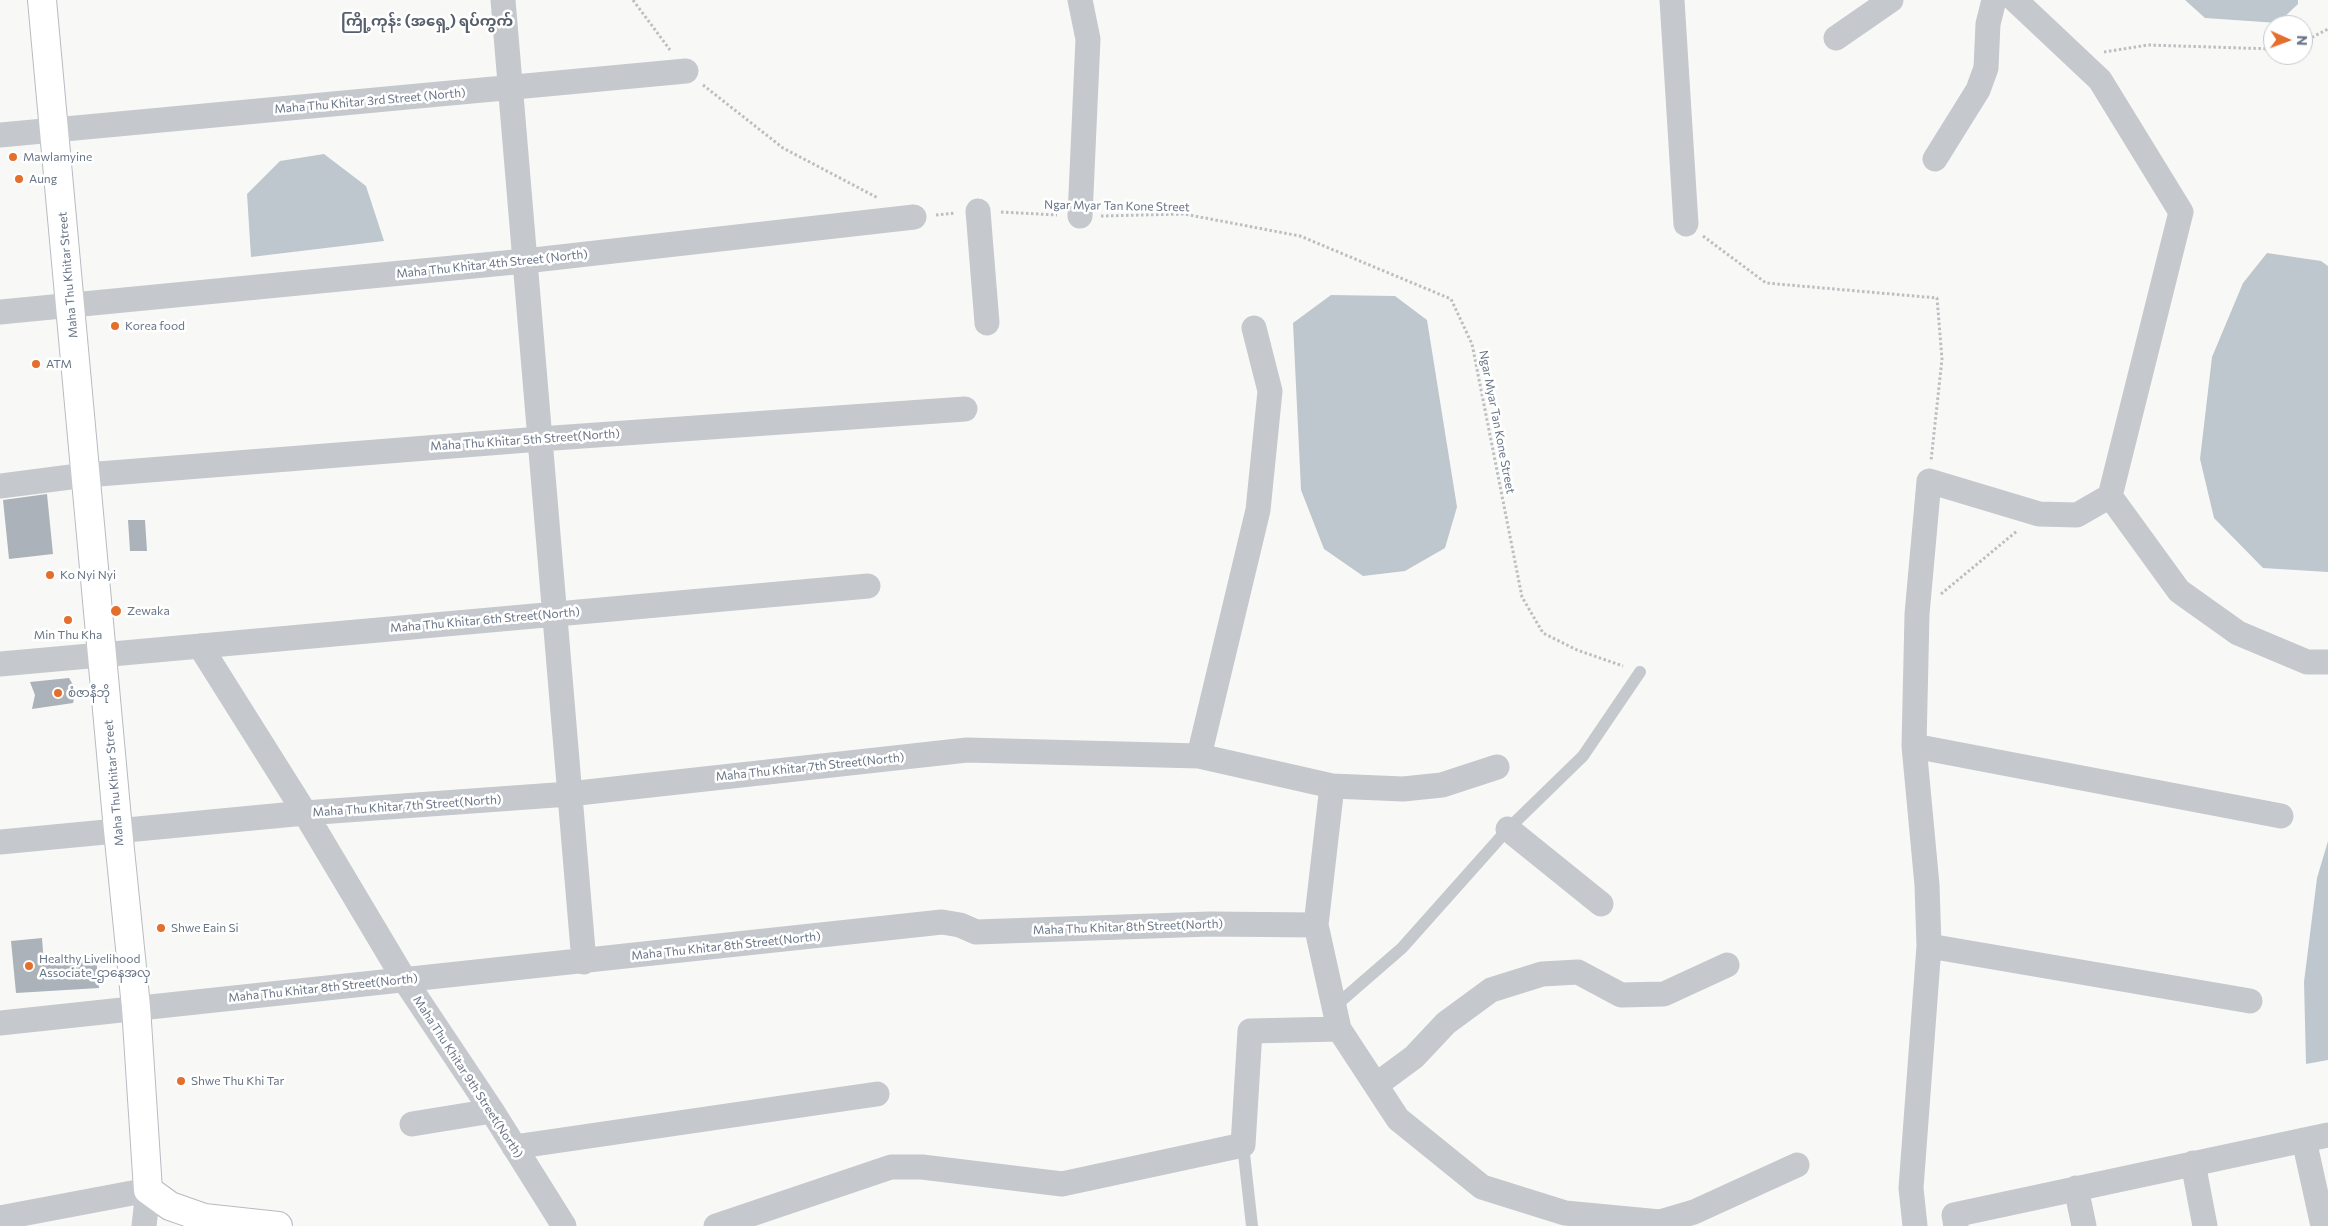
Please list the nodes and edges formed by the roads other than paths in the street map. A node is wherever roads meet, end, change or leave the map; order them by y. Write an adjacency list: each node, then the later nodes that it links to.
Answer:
1 (42, 0): 11 (street, Maha Thu Khitar Street)
2 (503, 0): 10 (street)
3 (1080, 0): 15 (street)
4 (1672, 0): 17 (street)
5 (1891, 0): 8 (street)
6 (1994, 0): 13 (street)
7 (2015, 0): 27 (street)
8 (1836, 38)
9 (686, 71): 10 (street, Maha Thu Khitar 3rd Street (North))
10 (510, 88): 11 (street, Maha Thu Khitar 3rd Street (North)); 18 (street)
11 (54, 129): 12 (street, Maha Thu Khitar 3rd Street (North)); 19 (street, Maha Thu Khitar Street)
12 (0, 135)
13 (1935, 160)
14 (978, 211): 21 (street)
15 (1080, 216)
16 (914, 217): 18 (street, Maha Thu Khitar 4th Street (North))
17 (1686, 224)
18 (525, 261): 19 (street, Maha Thu Khitar 4th Street (North)); 24 (street)
19 (70, 305): 20 (street, Maha Thu Khitar 4th Street (North)); 25 (street, Maha Thu Khitar Street)
20 (0, 312)
21 (987, 323)
22 (1254, 328): 36 (street)
23 (965, 409): 24 (street, Maha Thu Khitar 5th Street(North))
24 (540, 439): 25 (street, Maha Thu Khitar 5th Street(North)); 29 (street)
25 (86, 475): 26 (street, Maha Thu Khitar 5th Street(North)); 31 (street, Maha Thu Khitar Street)
26 (0, 486)
27 (2110, 496): 32 (street); 35 (street)
28 (868, 586): 29 (street, Maha Thu Khitar 6th Street(North))
29 (554, 614): 30 (street, Maha Thu Khitar 6th Street(North)); 39 (street)
30 (200, 646): 31 (street, Maha Thu Khitar 6th Street(North)); 40 (street, Maha Thu Khitar 9th Street(North))
31 (103, 654): 33 (street, Maha Thu Khitar 6th Street(North)); 43 (street, Maha Thu Khitar Street)
32 (2328, 662)
33 (0, 664)
34 (1640, 672): 42 (lane)
35 (1914, 746): 41 (street); 47 (street)
36 (1199, 756): 38 (street, Maha Thu Khitar 7th Street(North)); 39 (street, Maha Thu Khitar 7th Street(North))
37 (1497, 767): 38 (street, Maha Thu Khitar 7th Street(North))
38 (1332, 786): 46 (street)
39 (569, 794): 40 (street, Maha Thu Khitar 7th Street(North)); 48 (street)
40 (305, 813): 43 (street, Maha Thu Khitar 7th Street(North)); 50 (street, Maha Thu Khitar 9th Street(North))
41 (2281, 816)
42 (1508, 829): 45 (street); 53 (lane)
43 (118, 830): 44 (street, Maha Thu Khitar 7th Street(North)); 52 (street, Maha Thu Khitar Street)
44 (0, 842)
45 (1601, 904)
46 (1316, 925): 48 (street, Maha Thu Khitar 8th Street(North)); 53 (street)
47 (1929, 946): 51 (street); 75 (street)
48 (584, 962): 50 (street, Maha Thu Khitar 8th Street(North))
49 (1727, 965): 55 (street)
50 (404, 979): 52 (street, Maha Thu Khitar 8th Street(North)); 57 (street, Maha Thu Khitar 9th Street(North))
51 (2250, 1001)
52 (136, 1007): 54 (street, Maha Thu Khitar 8th Street(North)); 66 (street, Maha Thu Khitar Street)
53 (1337, 1018): 55 (street); 61 (street)
54 (0, 1023)
55 (1376, 1085): 68 (street)
56 (877, 1094): 62 (street)
57 (492, 1111): 58 (street); 62 (street, Maha Thu Khitar 9th Street(North))
58 (412, 1124)
59 (2328, 1135): 60 (street)
60 (2304, 1140): 63 (street); 79 (street)
61 (1243, 1145): 73 (street); 74 (lane)
62 (514, 1147): 72 (street, Maha Thu Khitar 9th Street(North))
63 (2192, 1163): 65 (street); 78 (street)
64 (1797, 1165): 69 (street)
65 (2076, 1188): 76 (street); 77 (street)
66 (148, 1190): 67 (street); 70 (street); 71 (street)
67 (0, 1218)
68 (1563, 1219): 69 (street)
69 (1660, 1224)
70 (144, 1226)
71 (278, 1226)
72 (564, 1226)
73 (716, 1226)
74 (1252, 1226)
75 (1915, 1226)
76 (1956, 1226)
77 (2084, 1226)
78 (2204, 1226)
79 (2323, 1226)

